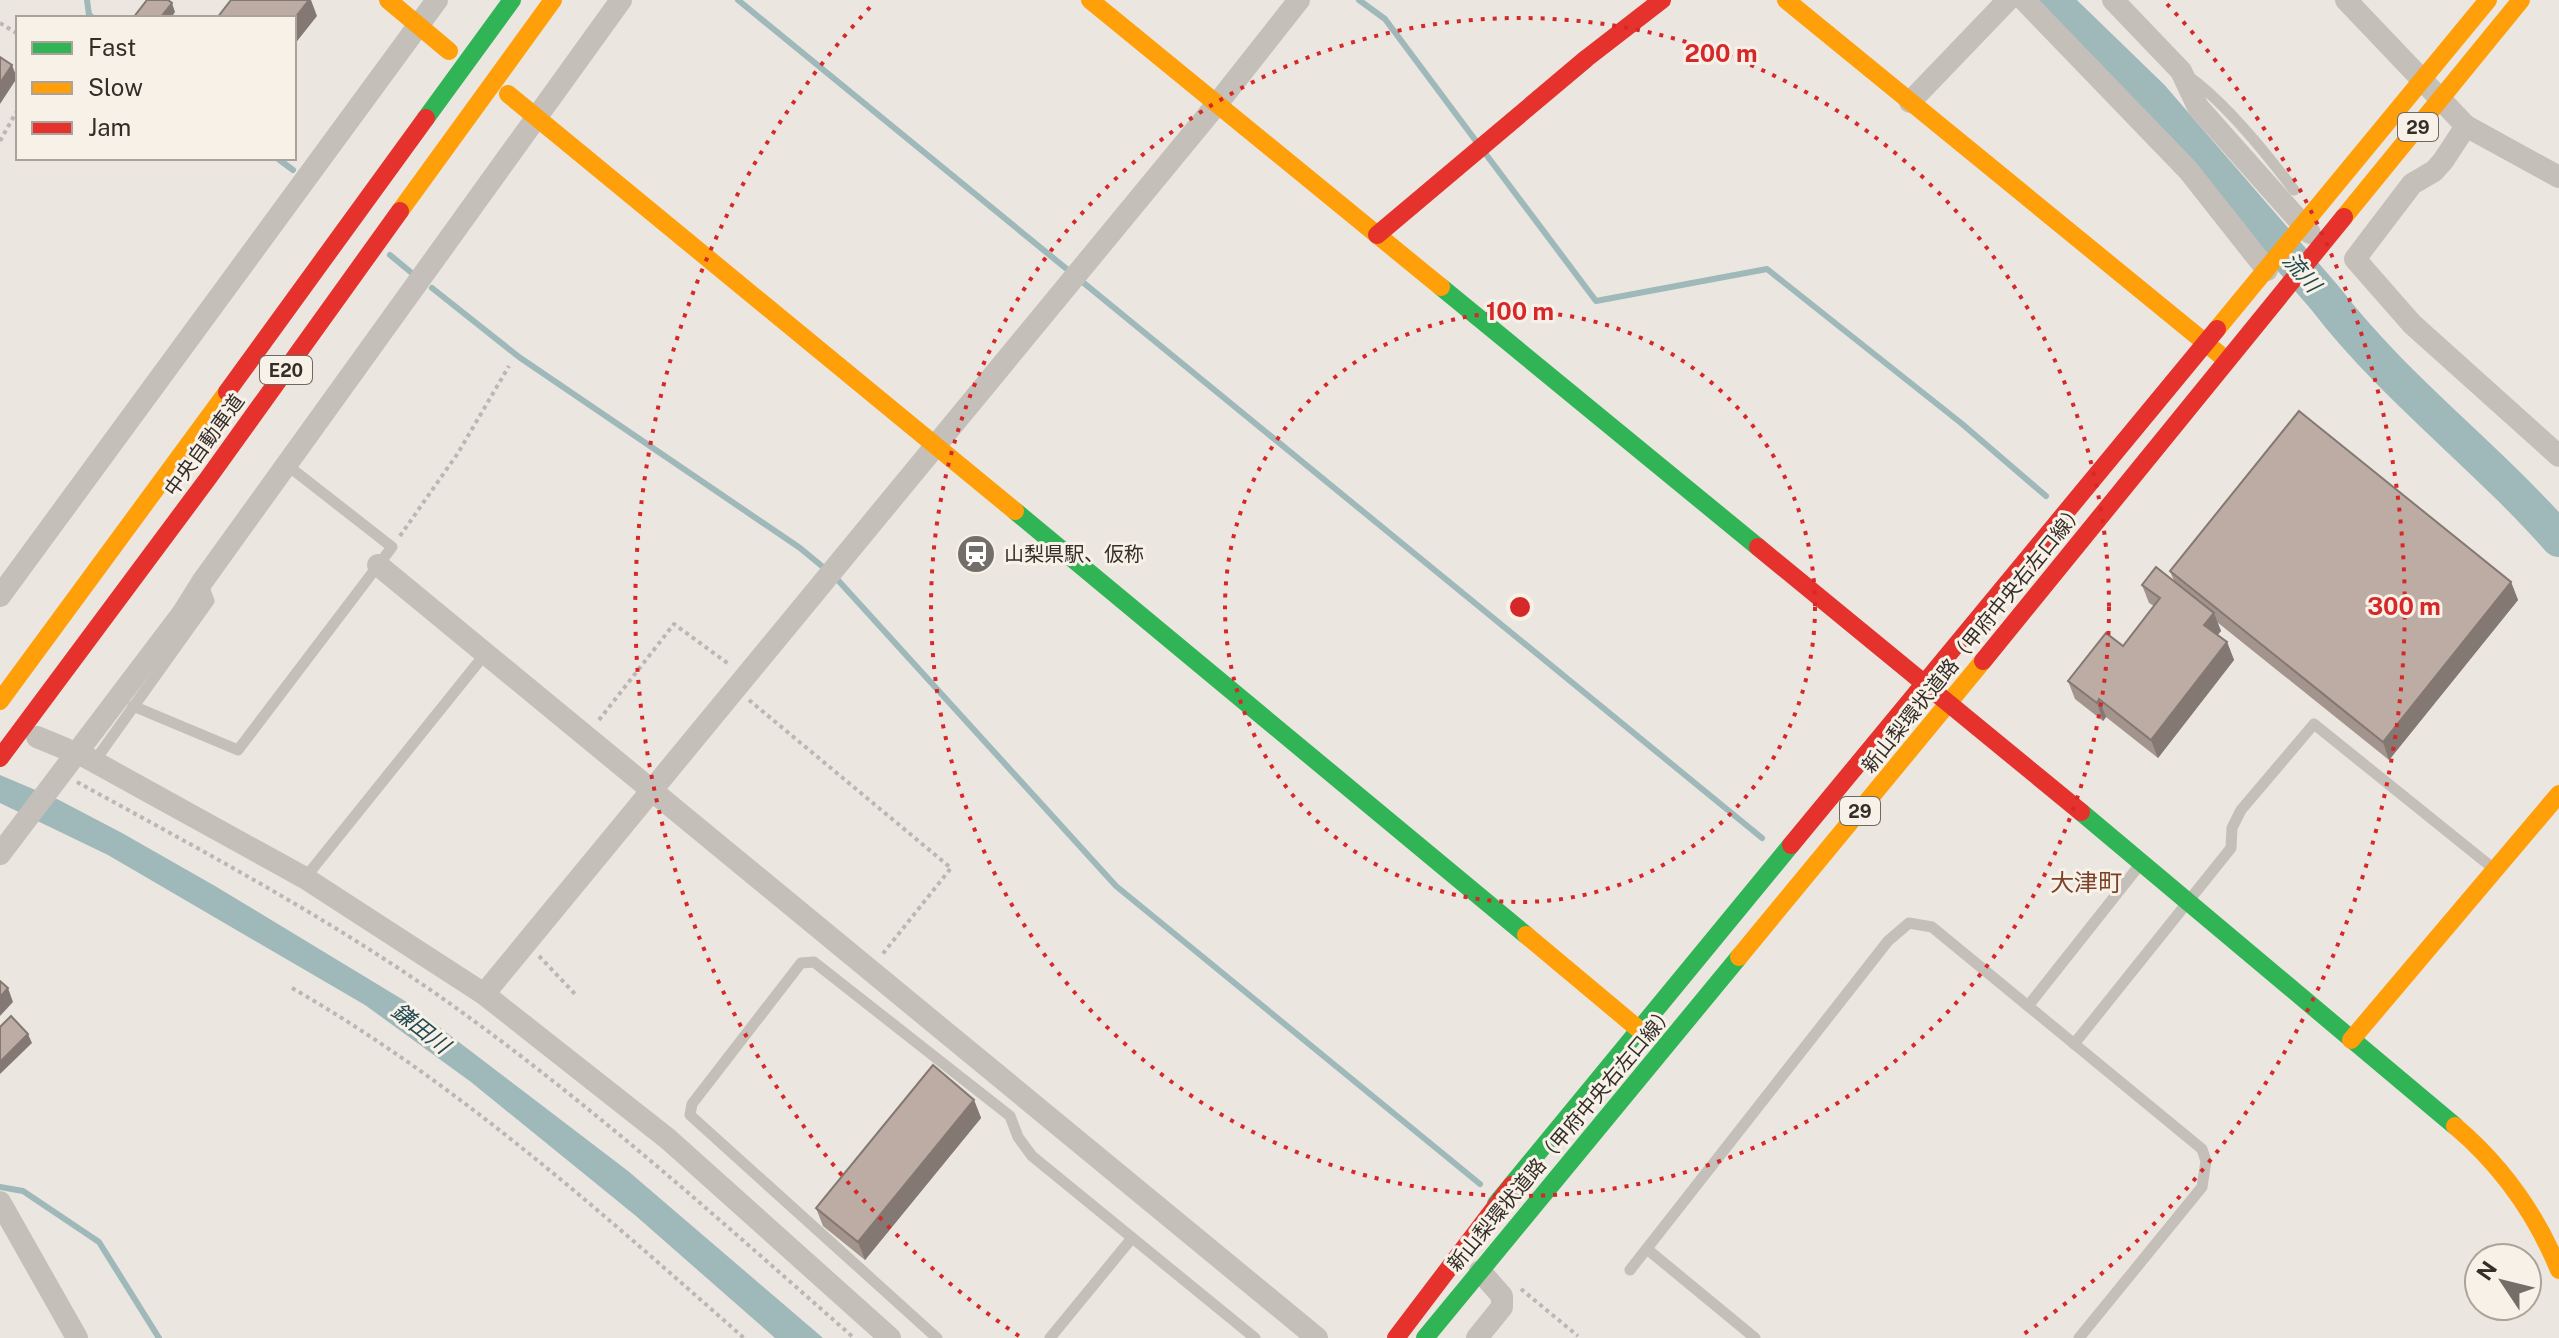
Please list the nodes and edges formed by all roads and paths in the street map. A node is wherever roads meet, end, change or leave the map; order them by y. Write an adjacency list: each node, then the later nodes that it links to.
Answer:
1 (388, 0): 16 (main road)
2 (437, 0): 16 (street)
3 (512, 0): 46 (main road, 中央自動車道 / E20)
4 (553, 0): 49 (main road, 中央自動車道 / E20)
5 (621, 0): 25 (street)
6 (1090, 0): 23 (main road)
7 (1299, 0): 23 (street)
8 (1662, 0): 31 (main road)
9 (1786, 0): 22 (main road)
10 (2008, 0): 22 (street)
11 (2024, 0): 33 (street)
12 (2113, 0): 18 (street)
13 (2346, 0): 19 (street)
14 (2488, 0): 19 (main road, 新山梨環状道路（甲府中央右左口線） / 29)
15 (2521, 0): 21 (main road, 新山梨環状道路（甲府中央右左口線） / 29)
16 (419, 25): 17 (main road); 42 (street)
17 (449, 51)
18 (2181, 71): 29 (lane); 30 (street)
19 (2423, 81): 21 (street); 30 (main road, 新山梨環状道路（甲府中央右左口線） / 29)
20 (508, 94): 25 (main road)
21 (2440, 100): 26 (street); 32 (main road, 新山梨環状道路（甲府中央右左口線） / 29)
22 (1910, 102): 34 (main road)
23 (1217, 104): 31 (main road); 37 (street)
24 (16, 113): 27 (path)
25 (536, 118): 37 (main road); 39 (street)
26 (2466, 126): 28 (street); 38 (street)
27 (0, 141)
28 (2559, 177)
29 (2294, 190)
30 (2299, 229): 32 (street); 33 (main road, 新山梨環状道路（甲府中央右左口線） / 29)
31 (1377, 235): 45 (main road)
32 (2318, 250): 35 (main road, 新山梨環状道路（甲府中央右左口線） / 29)
33 (2270, 266): 34 (main road, 新山梨環状道路（甲府中央右左口線） / 29)
34 (2206, 345): 35 (main road); 45 (main road, 新山梨環状道路（甲府中央右左口線） / 29)
35 (2228, 362): 47 (main road, 新山梨環状道路（甲府中央右左口線） / 29)
36 (509, 366): 40 (path)
37 (934, 446): 44 (street); 67 (main road)
38 (2559, 456)
39 (287, 465): 40 (lane); 41 (street)
40 (385, 556): 43 (street); 48 (lane)
41 (202, 582): 48 (lane); 56 (street, bridge)
42 (0, 596)
43 (485, 654): 50 (street); 59 (lane)
44 (740, 682): 50 (path); 54 (street); 62 (path)
45 (1924, 684): 47 (main road); 67 (main road, 新山梨環状道路（甲府中央右左口線） / 29)
46 (0, 701)
47 (1947, 705): 57 (main road); 78 (main road, 新山梨環状道路（甲府中央右左口線） / 29)
48 (133, 706): 51 (lane)
49 (26, 738): 51 (street); 52 (main road, 中央自動車道 / E20)
50 (585, 738): 54 (street)
51 (81, 756): 59 (street)
52 (0, 758)
53 (75, 781): 83 (path)
54 (650, 791): 61 (street); 62 (street)
55 (2559, 794): 58 (main road)
56 (0, 854)
57 (2142, 862): 60 (main road); 66 (lane)
58 (2494, 870): 60 (lane); 68 (main road)
59 (305, 878): 64 (street)
60 (2187, 901): 68 (main road); 69 (lane)
61 (526, 943): 64 (street); 65 (path)
62 (869, 971): 70 (street)
63 (292, 988): 82 (path)
64 (484, 994): 84 (street)
65 (575, 994)
66 (2028, 1006): 69 (lane); 75 (lane)
67 (1642, 1032): 72 (main road, 新山梨環状道路（甲府中央右左口線） / 29)
68 (2351, 1040): 77 (main road)
69 (2074, 1044): 94 (lane)
70 (1024, 1097): 71 (lane); 88 (street)
71 (1010, 1116): 74 (lane); 85 (lane)
72 (1512, 1185): 89 (main road); 90 (main road)
73 (0, 1202): 81 (street)
74 (1132, 1238): 86 (lane); 87 (lane)
75 (1647, 1249): 76 (lane); 93 (lane)
76 (1630, 1270)
77 (2559, 1270)
78 (1480, 1271): 91 (main road, 新山梨環状道路（甲府中央右左口線） / 29); 92 (street)
79 (1525, 1292): 80 (path)
80 (1578, 1336)
81 (77, 1338)
82 (744, 1338)
83 (854, 1338)
84 (890, 1338)
85 (937, 1338)
86 (1050, 1338)
87 (1255, 1338)
88 (1317, 1338)
89 (1382, 1338)
90 (1396, 1338)
91 (1425, 1338)
92 (1477, 1338)
93 (1755, 1338)
94 (2079, 1338)

